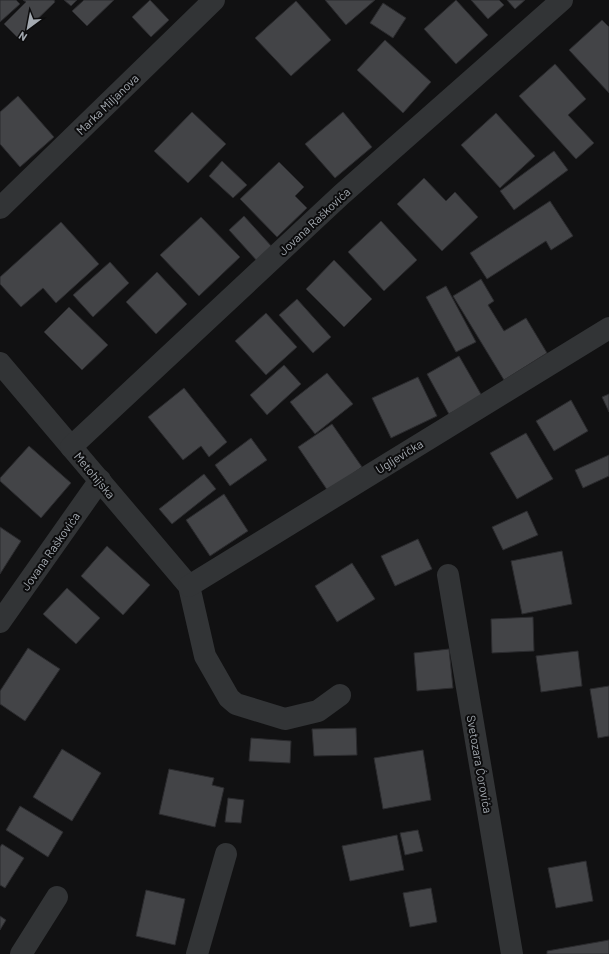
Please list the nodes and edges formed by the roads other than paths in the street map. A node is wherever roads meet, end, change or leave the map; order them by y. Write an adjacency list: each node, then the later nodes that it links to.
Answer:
1 (214, 0): 3 (street, Marka Miljanova)
2 (562, 0): 6 (street, Jovana Raškovića)
3 (0, 208)
4 (609, 328): 9 (street, Ugljevička)
5 (0, 364): 6 (street, Metohijska)
6 (71, 447): 7 (street, Metohijska)
7 (100, 480): 9 (street, Metohijska); 10 (street, Jovana Raškovića)
8 (448, 575): 16 (street, Svetozara Ćorovića)
9 (189, 586): 11 (street)
10 (0, 622)
11 (340, 695)
12 (226, 854): 15 (street)
13 (57, 897): 14 (street)
14 (21, 954)
15 (198, 954)
16 (512, 954)

